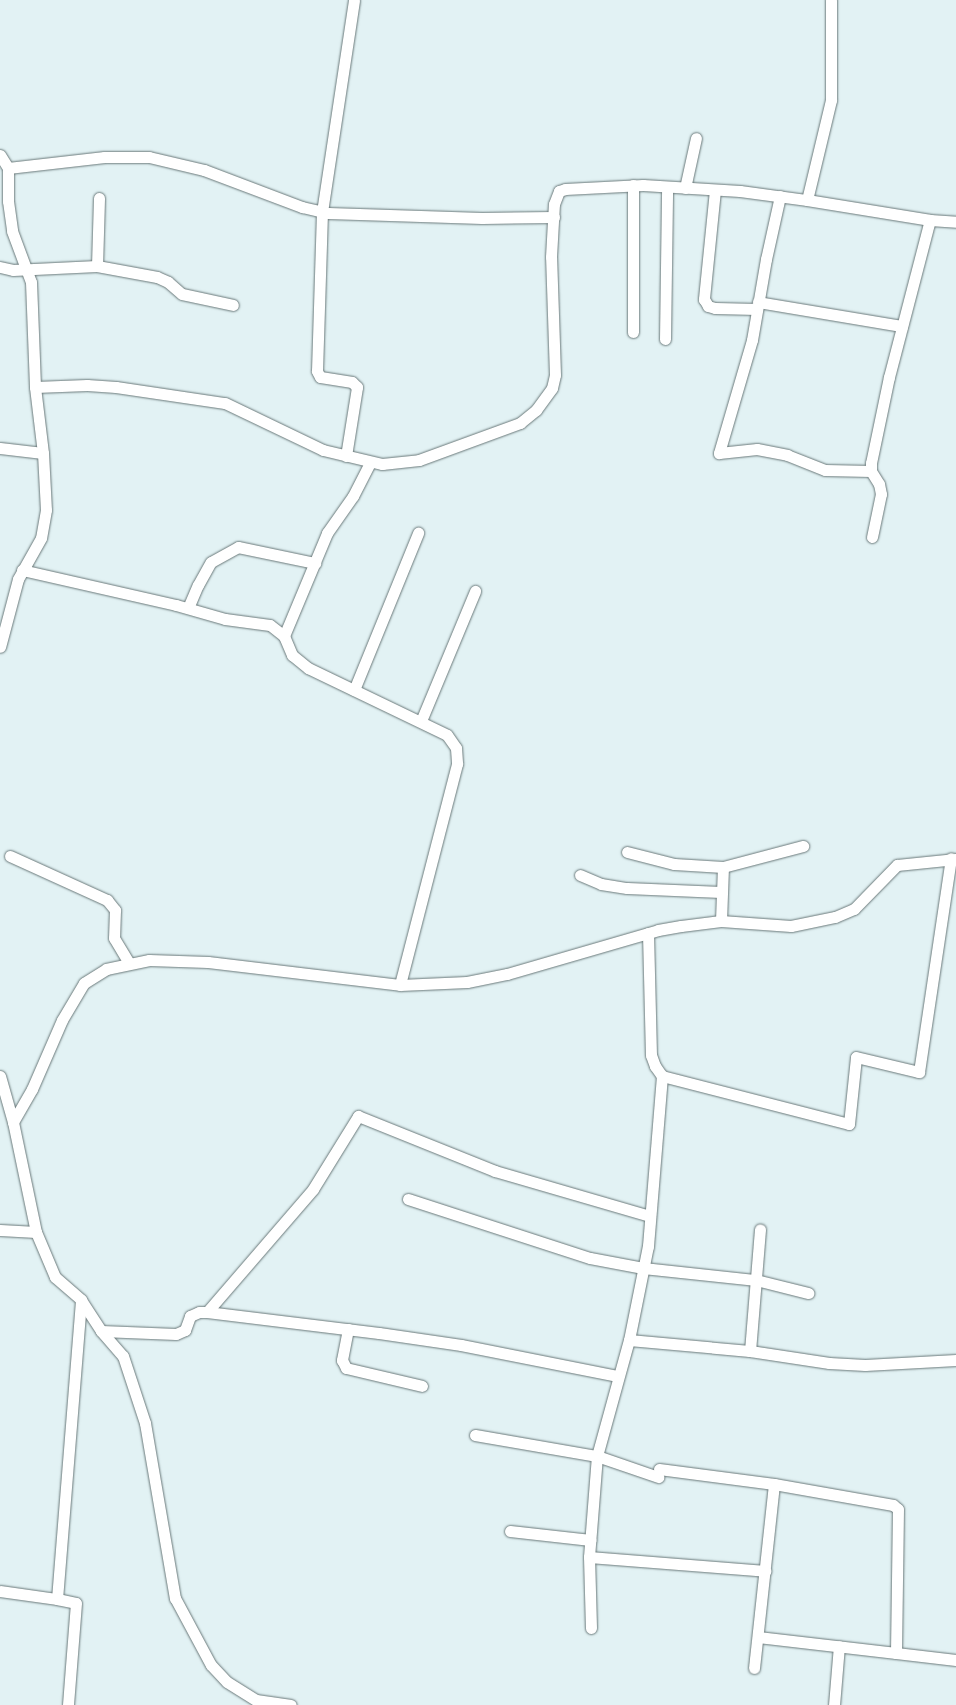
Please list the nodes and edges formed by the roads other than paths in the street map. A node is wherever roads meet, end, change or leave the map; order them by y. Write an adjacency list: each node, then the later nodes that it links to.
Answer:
1 (354, 0): 13 (street)
2 (832, 0): 12 (street)
3 (696, 138): 8 (street)
4 (0, 155): 5 (street)
5 (8, 168): 13 (street); 19 (street)
6 (633, 185): 7 (street); 14 (street); 23 (street)
7 (667, 186): 8 (street); 24 (street)
8 (685, 188): 9 (street)
9 (715, 190): 10 (street); 21 (street)
10 (780, 196): 12 (street); 21 (street)
11 (100, 198): 17 (street)
12 (807, 200): 15 (street)
13 (322, 212): 14 (street); 28 (street)
14 (554, 217): 29 (street)
15 (930, 220): 16 (street); 22 (street)
16 (956, 222)
17 (97, 266): 19 (street); 20 (street)
18 (0, 267): 19 (street)
19 (27, 269): 25 (street)
20 (233, 305)
21 (758, 306): 22 (street); 30 (street)
22 (902, 326): 30 (street)
23 (634, 332)
24 (665, 339)
25 (35, 387): 27 (street); 28 (street)
26 (0, 448): 27 (street)
27 (43, 453): 34 (street)
28 (346, 456): 29 (street)
29 (370, 462): 33 (street)
30 (871, 471): 32 (street)
31 (418, 533): 40 (street)
32 (872, 537)
33 (315, 563): 36 (street); 38 (street)
34 (22, 570): 36 (street); 37 (street)
35 (475, 591): 41 (street)
36 (188, 608): 38 (street)
37 (3, 628): 39 (street)
38 (284, 636): 40 (street)
39 (0, 647)
40 (354, 690): 41 (street)
41 (421, 721): 52 (street)
42 (803, 846): 46 (street)
43 (627, 852): 46 (street)
44 (10, 856): 51 (street)
45 (954, 859): 49 (street); 54 (street)
46 (724, 867): 48 (street)
47 (580, 875): 48 (street)
48 (721, 892): 49 (street)
49 (721, 921): 50 (street)
50 (648, 933): 52 (street); 54 (street)
51 (129, 963): 52 (street); 55 (street)
52 (400, 985)
53 (0, 1076): 55 (street)
54 (662, 1076): 57 (street)
55 (13, 1122): 60 (street)
56 (408, 1199): 61 (street)
57 (650, 1216): 61 (street); 65 (street)
58 (760, 1229): 62 (street)
59 (0, 1230): 60 (street)
60 (36, 1232): 64 (street)
61 (643, 1268): 62 (street); 68 (street)
62 (756, 1280): 63 (street); 69 (street)
63 (808, 1293)
64 (81, 1300): 67 (street); 81 (street)
65 (207, 1312): 66 (street); 67 (street)
66 (348, 1329): 71 (street); 72 (street)
67 (101, 1331): 89 (street)
68 (629, 1340): 69 (street); 71 (street)
69 (750, 1351): 70 (street)
70 (956, 1360)
71 (618, 1376): 74 (street)
72 (422, 1386)
73 (475, 1435): 74 (street)
74 (597, 1456): 75 (street); 77 (street)
75 (774, 1484): 79 (street); 85 (street)
76 (510, 1531): 77 (street)
77 (590, 1540): 78 (street)
78 (589, 1557): 79 (street); 82 (street)
79 (765, 1571): 83 (street)
80 (0, 1591): 81 (street)
81 (57, 1599): 88 (street)
82 (591, 1628)
83 (758, 1637): 84 (street); 87 (street)
84 (839, 1646): 85 (street); 90 (street)
85 (896, 1653): 86 (street)
86 (956, 1660)
87 (754, 1668)
88 (68, 1705)
89 (291, 1705)
90 (834, 1705)

